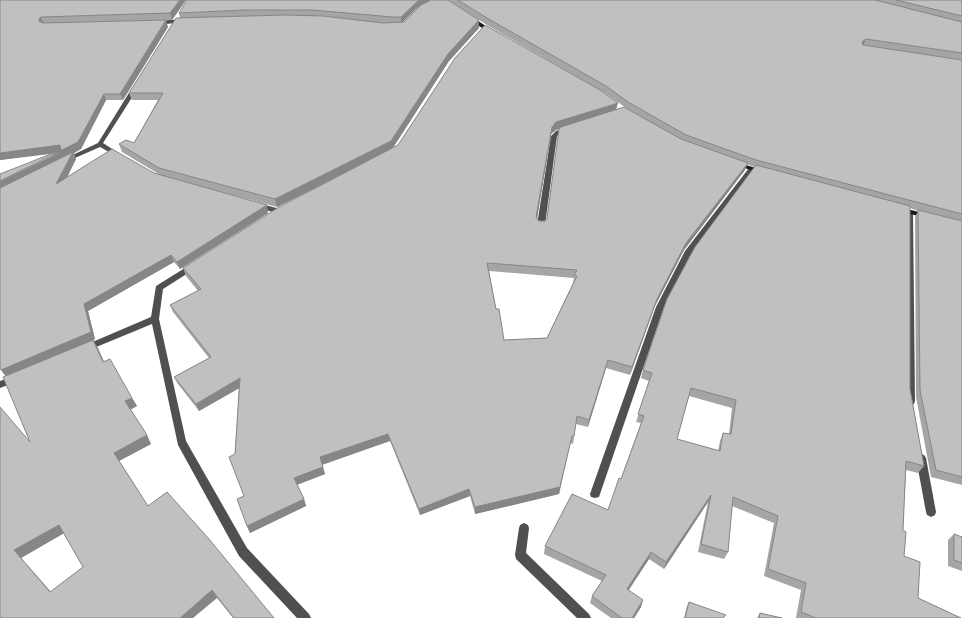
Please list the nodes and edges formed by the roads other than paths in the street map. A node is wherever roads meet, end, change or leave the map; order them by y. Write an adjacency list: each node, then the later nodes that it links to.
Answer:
1 (466, 15): 6 (street)
2 (178, 19): 3 (street); 4 (street); 5 (street)
3 (191, 21)
4 (146, 23)
5 (172, 28)
6 (497, 35)
7 (140, 80): 9 (street)
8 (573, 127): 20 (street)
9 (100, 144): 10 (street); 12 (street)
10 (126, 159)
11 (730, 161): 13 (street)
12 (58, 164)
13 (751, 169): 14 (street); 28 (street)
14 (766, 173)
15 (254, 204): 17 (street)
16 (895, 208): 18 (street)
17 (278, 211)
18 (910, 212): 19 (street); 26 (street)
19 (932, 218)
20 (541, 225)
21 (199, 262): 22 (street)
22 (155, 319): 23 (street); 31 (street)
23 (78, 352)
24 (21, 376): 25 (street)
25 (0, 385)
26 (913, 412)
27 (920, 451): 29 (street)
28 (595, 494)
29 (931, 512)
30 (524, 528): 32 (street)
31 (305, 618)
32 (585, 618)

